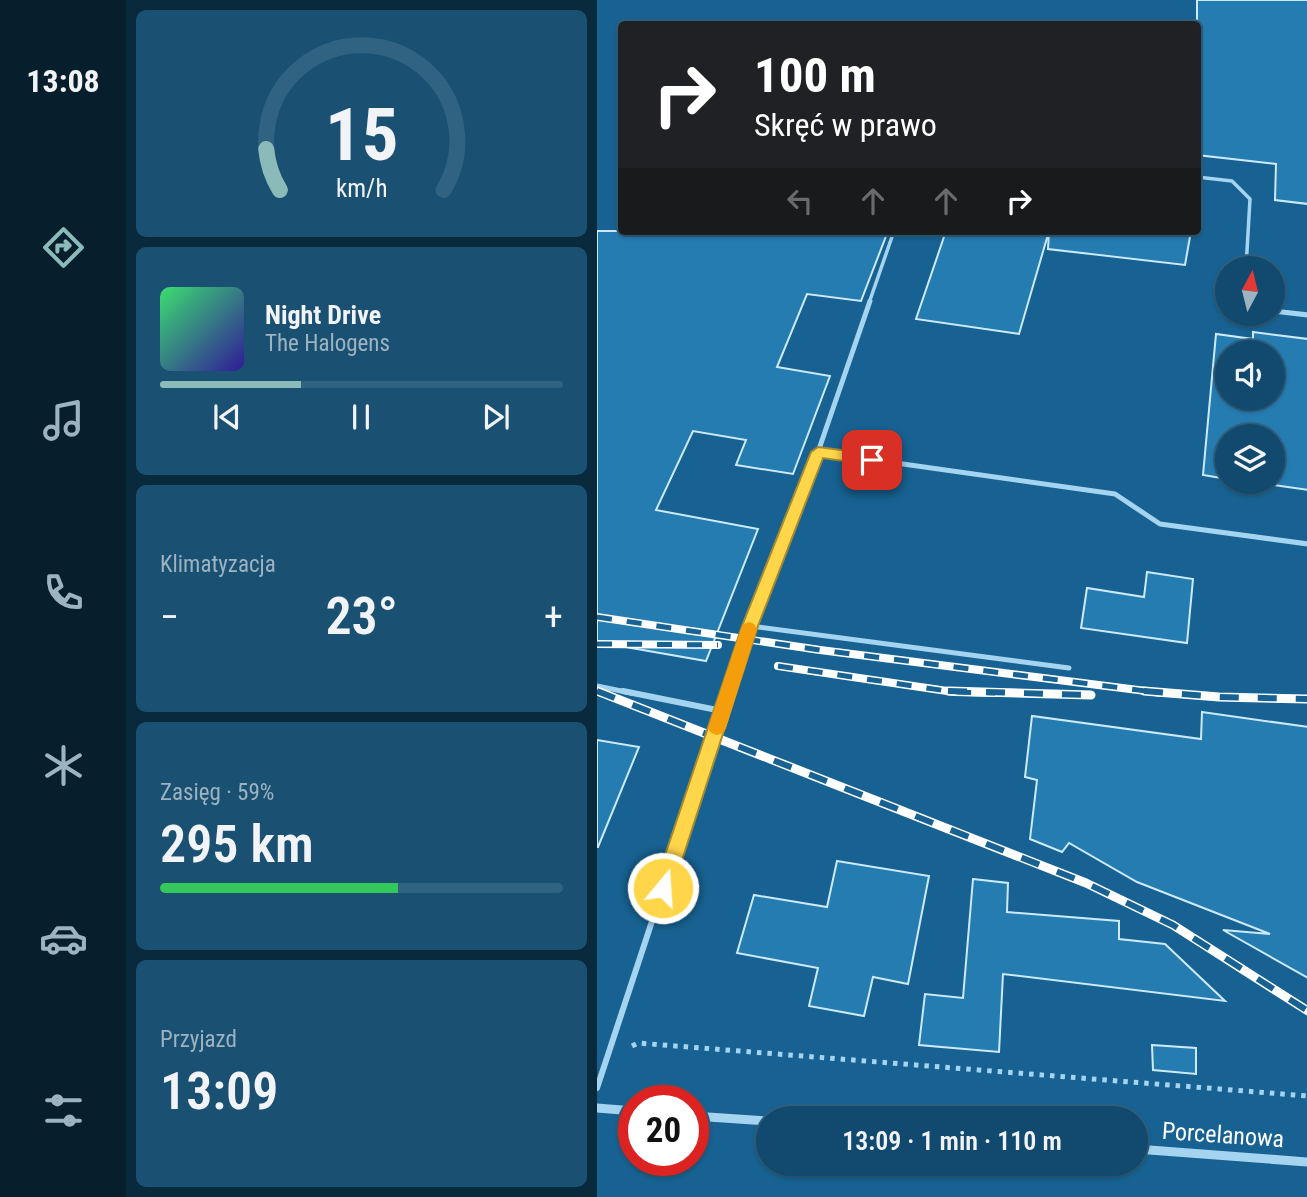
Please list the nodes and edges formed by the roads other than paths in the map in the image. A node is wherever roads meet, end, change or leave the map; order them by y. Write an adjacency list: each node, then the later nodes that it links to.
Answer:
1 (1201, 177): 3 (lane)
2 (894, 235): 6 (lane)
3 (1247, 256)
4 (1285, 312): 5 (lane)
5 (1307, 315)
6 (818, 452): 7 (lane); 8 (lane)
7 (1307, 544)
8 (750, 626): 9 (lane); 11 (lane)
9 (1069, 668)
10 (597, 686): 11 (lane)
11 (722, 711): 12 (lane)
12 (597, 1088)
13 (597, 1108): 14 (street)
14 (618, 1110)
15 (709, 1117): 16 (street)
16 (756, 1120)
17 (1148, 1150): 18 (street, Porcelanowa)
18 (1307, 1162)

